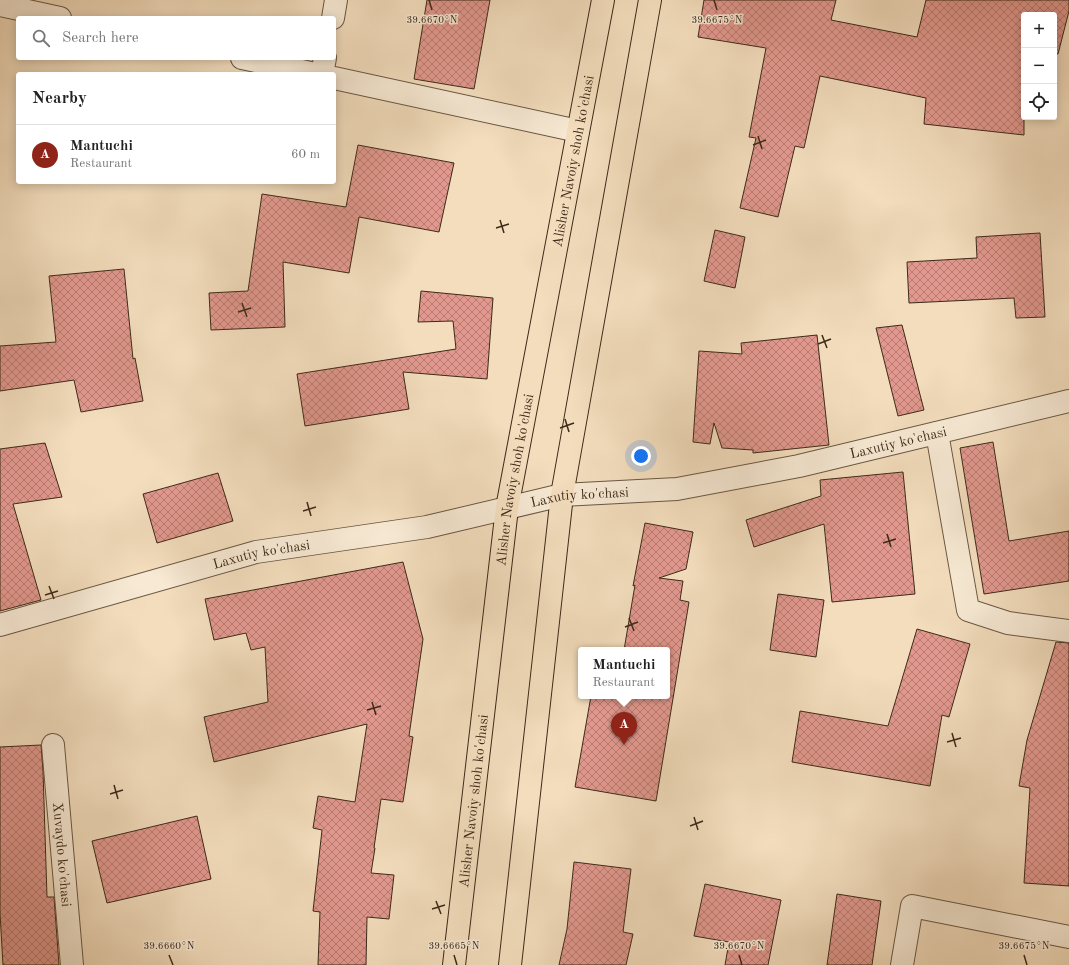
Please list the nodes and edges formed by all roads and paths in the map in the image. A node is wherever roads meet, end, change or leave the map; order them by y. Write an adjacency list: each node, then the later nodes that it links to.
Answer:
1 (336, 0): 6 (street)
2 (604, 0): 12 (main road, Alisher Navoiy shoh ko'chasi)
3 (650, 0): 15 (main road)
4 (0, 5): 5 (street)
5 (51, 16)
6 (333, 16)
7 (251, 60): 9 (street)
8 (326, 60): 10 (street)
9 (306, 72)
10 (322, 72)
11 (336, 78): 12 (street)
12 (578, 131): 16 (main road, Alisher Navoiy shoh ko'chasi)
13 (1069, 401): 14 (street, Laxutiy ko'chasi)
14 (937, 433): 15 (street, Laxutiy ko'chasi); 18 (street)
15 (562, 495): 16 (street, Laxutiy ko'chasi); 23 (main road)
16 (507, 508): 17 (street, Laxutiy ko'chasi); 22 (main road, Alisher Navoiy shoh ko'chasi)
17 (0, 625)
18 (1069, 631)
19 (53, 745): 21 (street, Xuvaydo ko'chasi)
20 (1069, 937): 24 (street)
21 (72, 965)
22 (454, 965)
23 (510, 965)
24 (902, 965)

